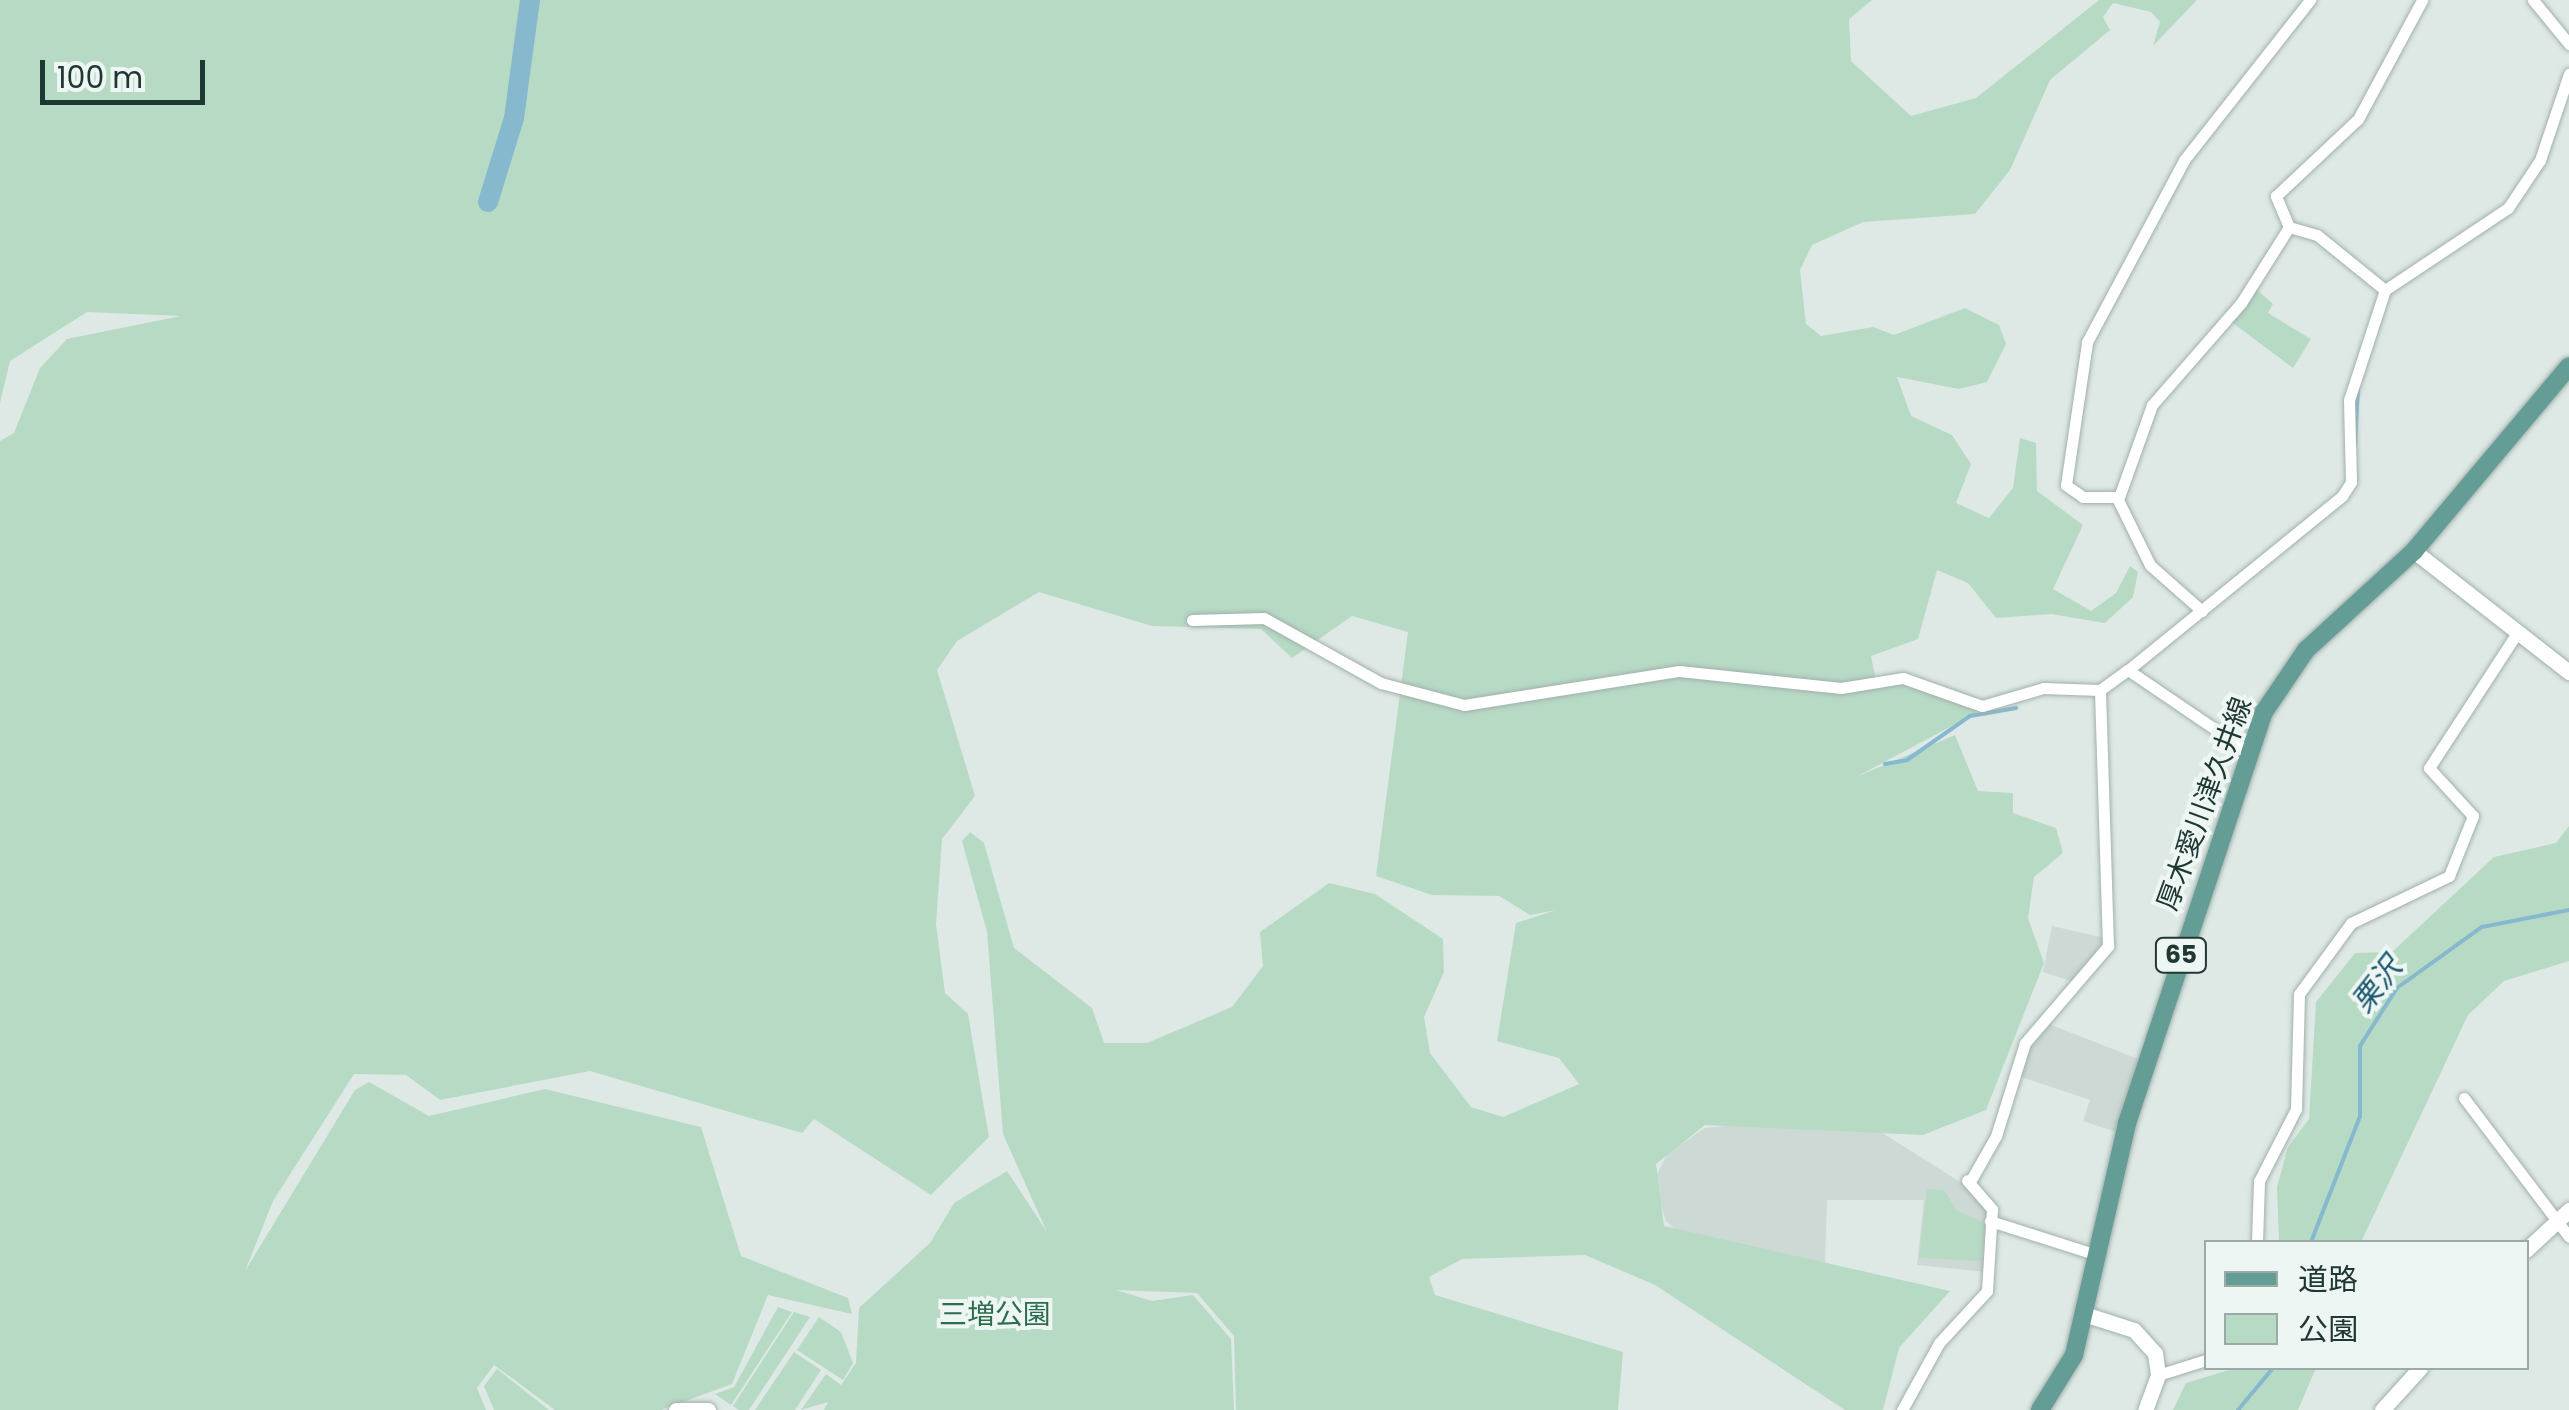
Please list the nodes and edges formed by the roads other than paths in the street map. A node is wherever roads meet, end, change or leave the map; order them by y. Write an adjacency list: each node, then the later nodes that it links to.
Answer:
1 (2310, 0): 9 (street)
2 (2422, 0): 6 (street)
3 (2533, 0): 4 (street)
4 (2569, 44)
5 (2569, 74): 7 (street)
6 (2290, 227): 7 (street); 9 (street)
7 (2385, 290): 11 (street)
8 (2569, 366): 10 (main road, 厚木愛川津久井線 / 65)
9 (2118, 497): 11 (street)
10 (2414, 551): 13 (street); 17 (main road, 厚木愛川津久井線 / 65)
11 (2202, 610): 14 (street)
12 (1192, 620): 16 (street)
13 (2517, 634): 15 (street); 23 (street)
14 (2128, 670): 16 (street); 17 (street)
15 (2569, 672)
16 (2100, 690): 20 (street)
17 (2247, 751): 25 (main road, 厚木愛川津久井線 / 65)
18 (2464, 1098): 21 (street)
19 (2569, 1210): 21 (street)
20 (1990, 1220): 25 (street); 32 (street)
21 (2555, 1221): 22 (street); 24 (street)
22 (2569, 1237)
23 (2258, 1240)
24 (2529, 1247)
25 (2094, 1254): 26 (main road, 厚木愛川津久井線 / 65)
26 (2084, 1314): 29 (street); 33 (main road, 厚木愛川津久井線 / 65)
27 (2204, 1361): 29 (street)
28 (2418, 1370): 35 (street)
29 (2158, 1375): 34 (street)
30 (676, 1410): 31 (street)
31 (708, 1410)
32 (1902, 1410)
33 (2040, 1410)
34 (2145, 1410)
35 (2382, 1410)

